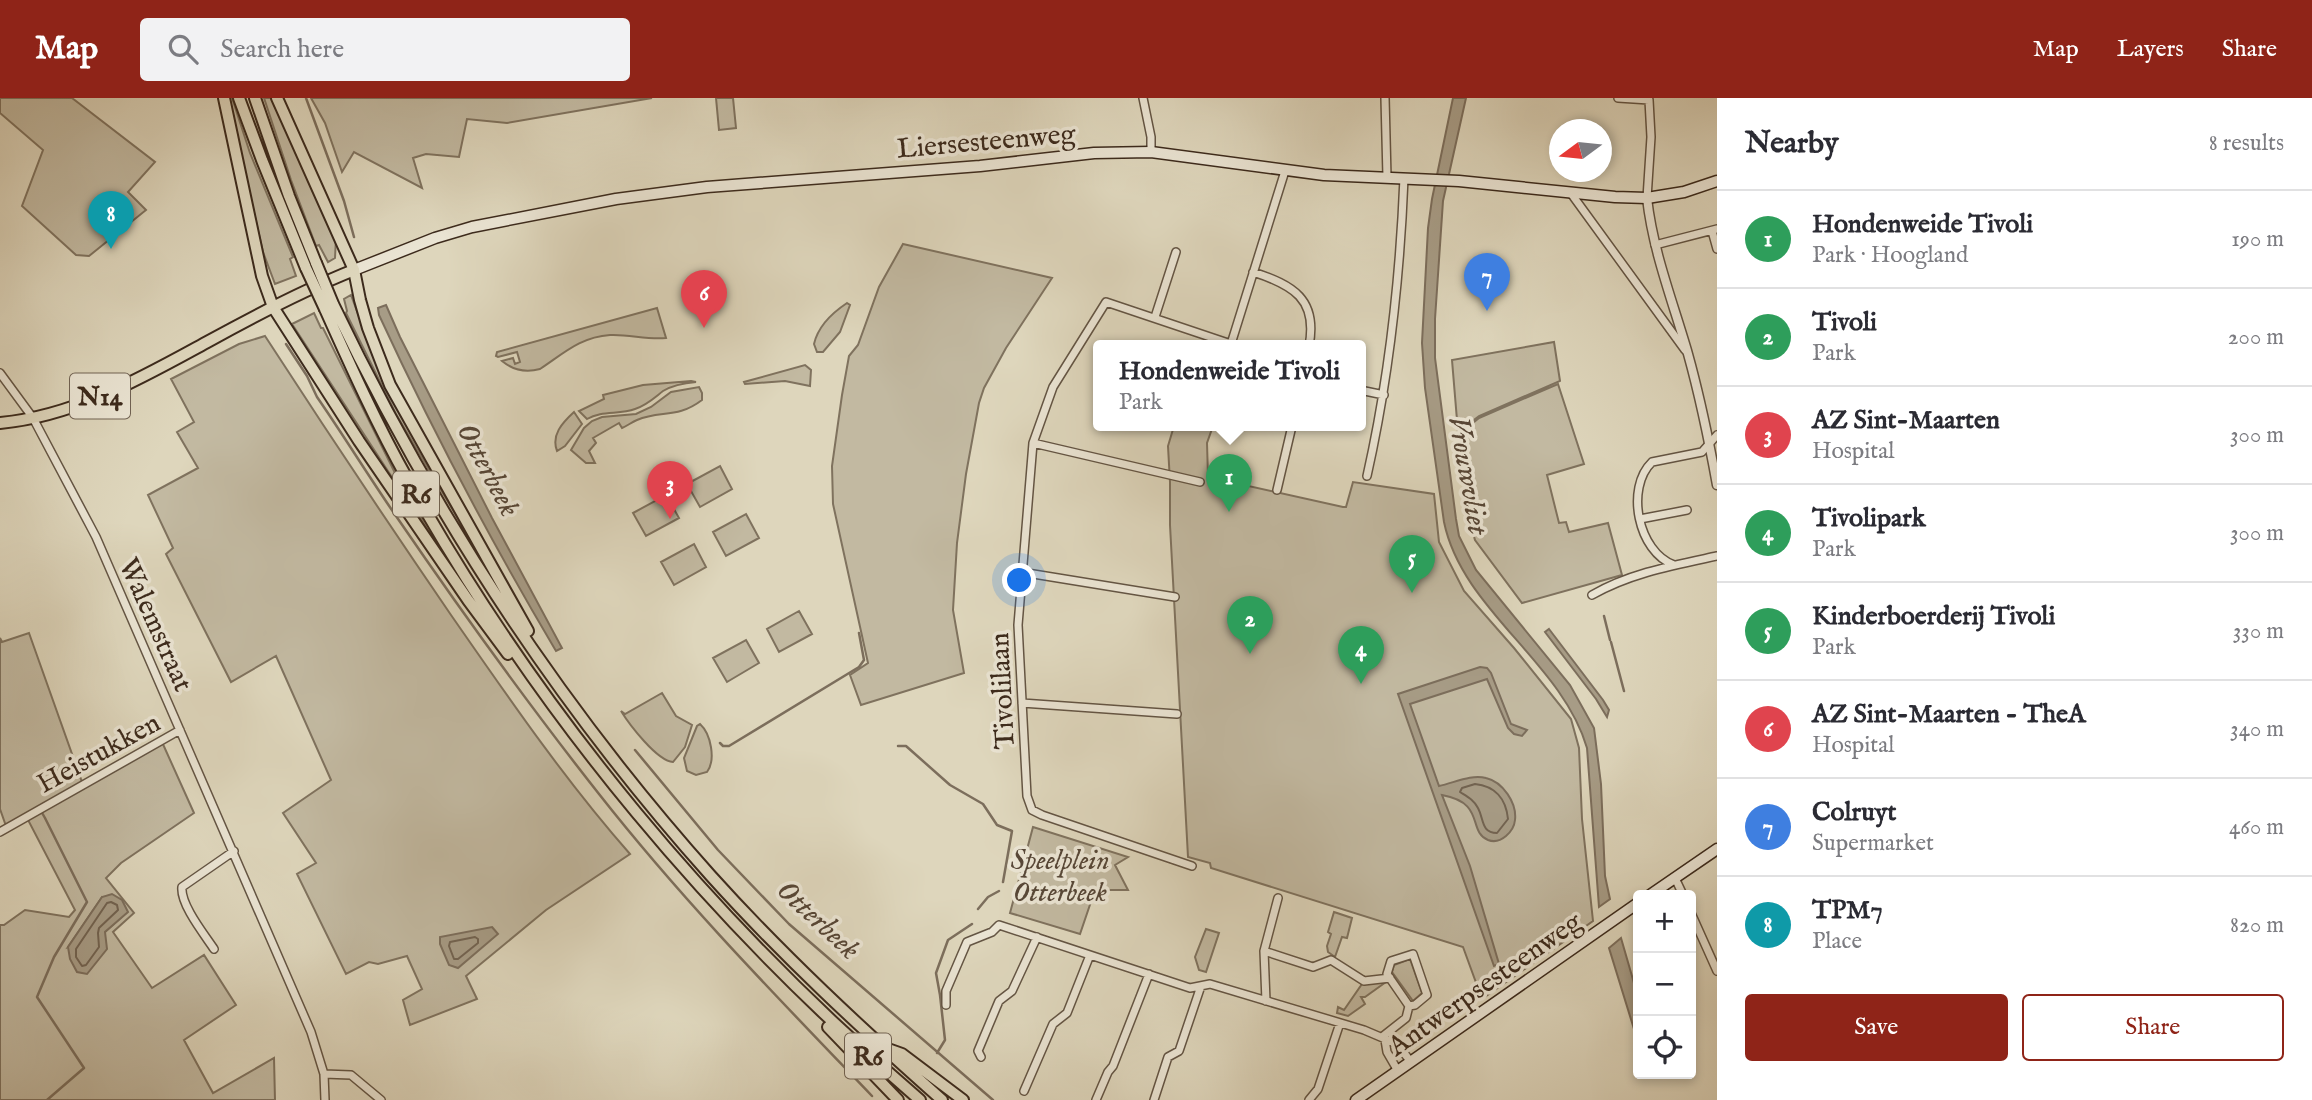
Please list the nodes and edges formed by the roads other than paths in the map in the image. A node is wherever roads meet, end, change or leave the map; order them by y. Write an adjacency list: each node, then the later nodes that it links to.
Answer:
1 (224, 98): 22 (main road)
2 (239, 98): 19 (main road, R6)
3 (255, 98): 19 (main road, R6)
4 (277, 98): 20 (main road)
5 (1143, 98): 8 (street)
6 (1385, 98): 10 (street)
7 (1618, 98): 14 (street)
8 (1151, 152): 9 (main road, Liersesteenweg / N14); 20 (main road, Liersesteenweg / N14)
9 (1285, 171): 10 (main road, Liersesteenweg / N14); 21 (street, Tivolilaan)
10 (1387, 177): 11 (main road, Liersesteenweg / N14)
11 (1404, 178): 13 (main road, Liersesteenweg / N14); 31 (street)
12 (1717, 181): 14 (main road, Liersesteenweg / N14)
13 (1570, 192): 14 (main road, Liersesteenweg / N14); 28 (street)
14 (1647, 198): 16 (street)
15 (1715, 230): 16 (street); 17 (street)
16 (1655, 245): 28 (street)
17 (1717, 249)
18 (1176, 252): 24 (street)
19 (311, 266): 23 (main road, R6, bridge)
20 (354, 270): 22 (main road, Liersesteenweg / N14); 49 (main road)
21 (1253, 272): 26 (street, Tivolilaan); 27 (street)
22 (273, 307): 32 (main road, N14); 50 (main road)
23 (329, 307): 49 (main road, R6); 50 (main road, R6)
24 (1155, 317): 25 (street, Tivolilaan); 37 (street, Tivolilaan)
25 (1220, 340)
26 (1232, 340)
27 (1310, 340)
28 (1688, 354): 36 (street)
29 (0, 373): 32 (street, Walemstraat)
30 (1366, 391): 31 (street)
31 (1384, 395): 38 (street)
32 (33, 418): 33 (main road, N14); 53 (street, Walemstraat)
33 (0, 423)
34 (1291, 431): 41 (street)
35 (1717, 435): 36 (street)
36 (1710, 442): 40 (street); 43 (street)
37 (1033, 443): 39 (street); 46 (street, Tivolilaan)
38 (1367, 475)
39 (1200, 482)
40 (1717, 485)
41 (1278, 489)
42 (1687, 510): 43 (street)
43 (1640, 519): 45 (street)
44 (1717, 556): 45 (street)
45 (1674, 565): 47 (street)
46 (1021, 572): 48 (street); 51 (street, Tivolilaan)
47 (1592, 595)
48 (1175, 597)
49 (539, 659): 78 (main road, R6)
50 (527, 669): 75 (main road, R6)
51 (1022, 703): 52 (street); 57 (street, Tivolilaan)
52 (1177, 713)
53 (180, 730): 54 (street, Heistukken); 56 (street, Walemstraat)
54 (0, 832)
55 (1717, 849): 58 (main road)
56 (234, 851): 65 (street); 82 (street, Walemstraat)
57 (1192, 866)
58 (1675, 878): 59 (main road); 60 (street)
59 (1657, 890)
60 (1680, 890)
61 (1278, 898): 66 (street)
62 (1633, 907): 80 (main road, Antwerpsesteenweg)
63 (1696, 924): 68 (street)
64 (1037, 937): 67 (street); 73 (street); 79 (street)
65 (214, 949)
66 (1264, 951): 70 (street); 72 (street)
67 (1090, 955): 69 (street); 83 (street)
68 (1717, 971)
69 (1149, 974): 71 (street); 90 (street)
70 (1390, 978): 74 (street); 74 (street)
71 (1201, 986): 72 (street); 91 (street)
72 (1266, 1001): 76 (street)
73 (946, 1005)
74 (1409, 1006): 77 (street)
75 (818, 1009): 86 (main road); 87 (main road, R6)
76 (1340, 1023): 77 (street); 92 (street)
77 (1383, 1038): 80 (street); 81 (street)
78 (882, 1047): 88 (main road, R6); 89 (main road)
79 (981, 1057)
80 (1411, 1062): 81 (main road, Antwerpsesteenweg)
81 (1398, 1071): 93 (main road, Antwerpsesteenweg)
82 (324, 1074): 84 (street, Walemstraat); 85 (street)
83 (1024, 1091)
84 (325, 1100)
85 (381, 1100)
86 (898, 1100)
87 (920, 1100)
88 (942, 1100)
89 (963, 1100)
90 (1096, 1100)
91 (1154, 1100)
92 (1309, 1100)
93 (1356, 1100)

